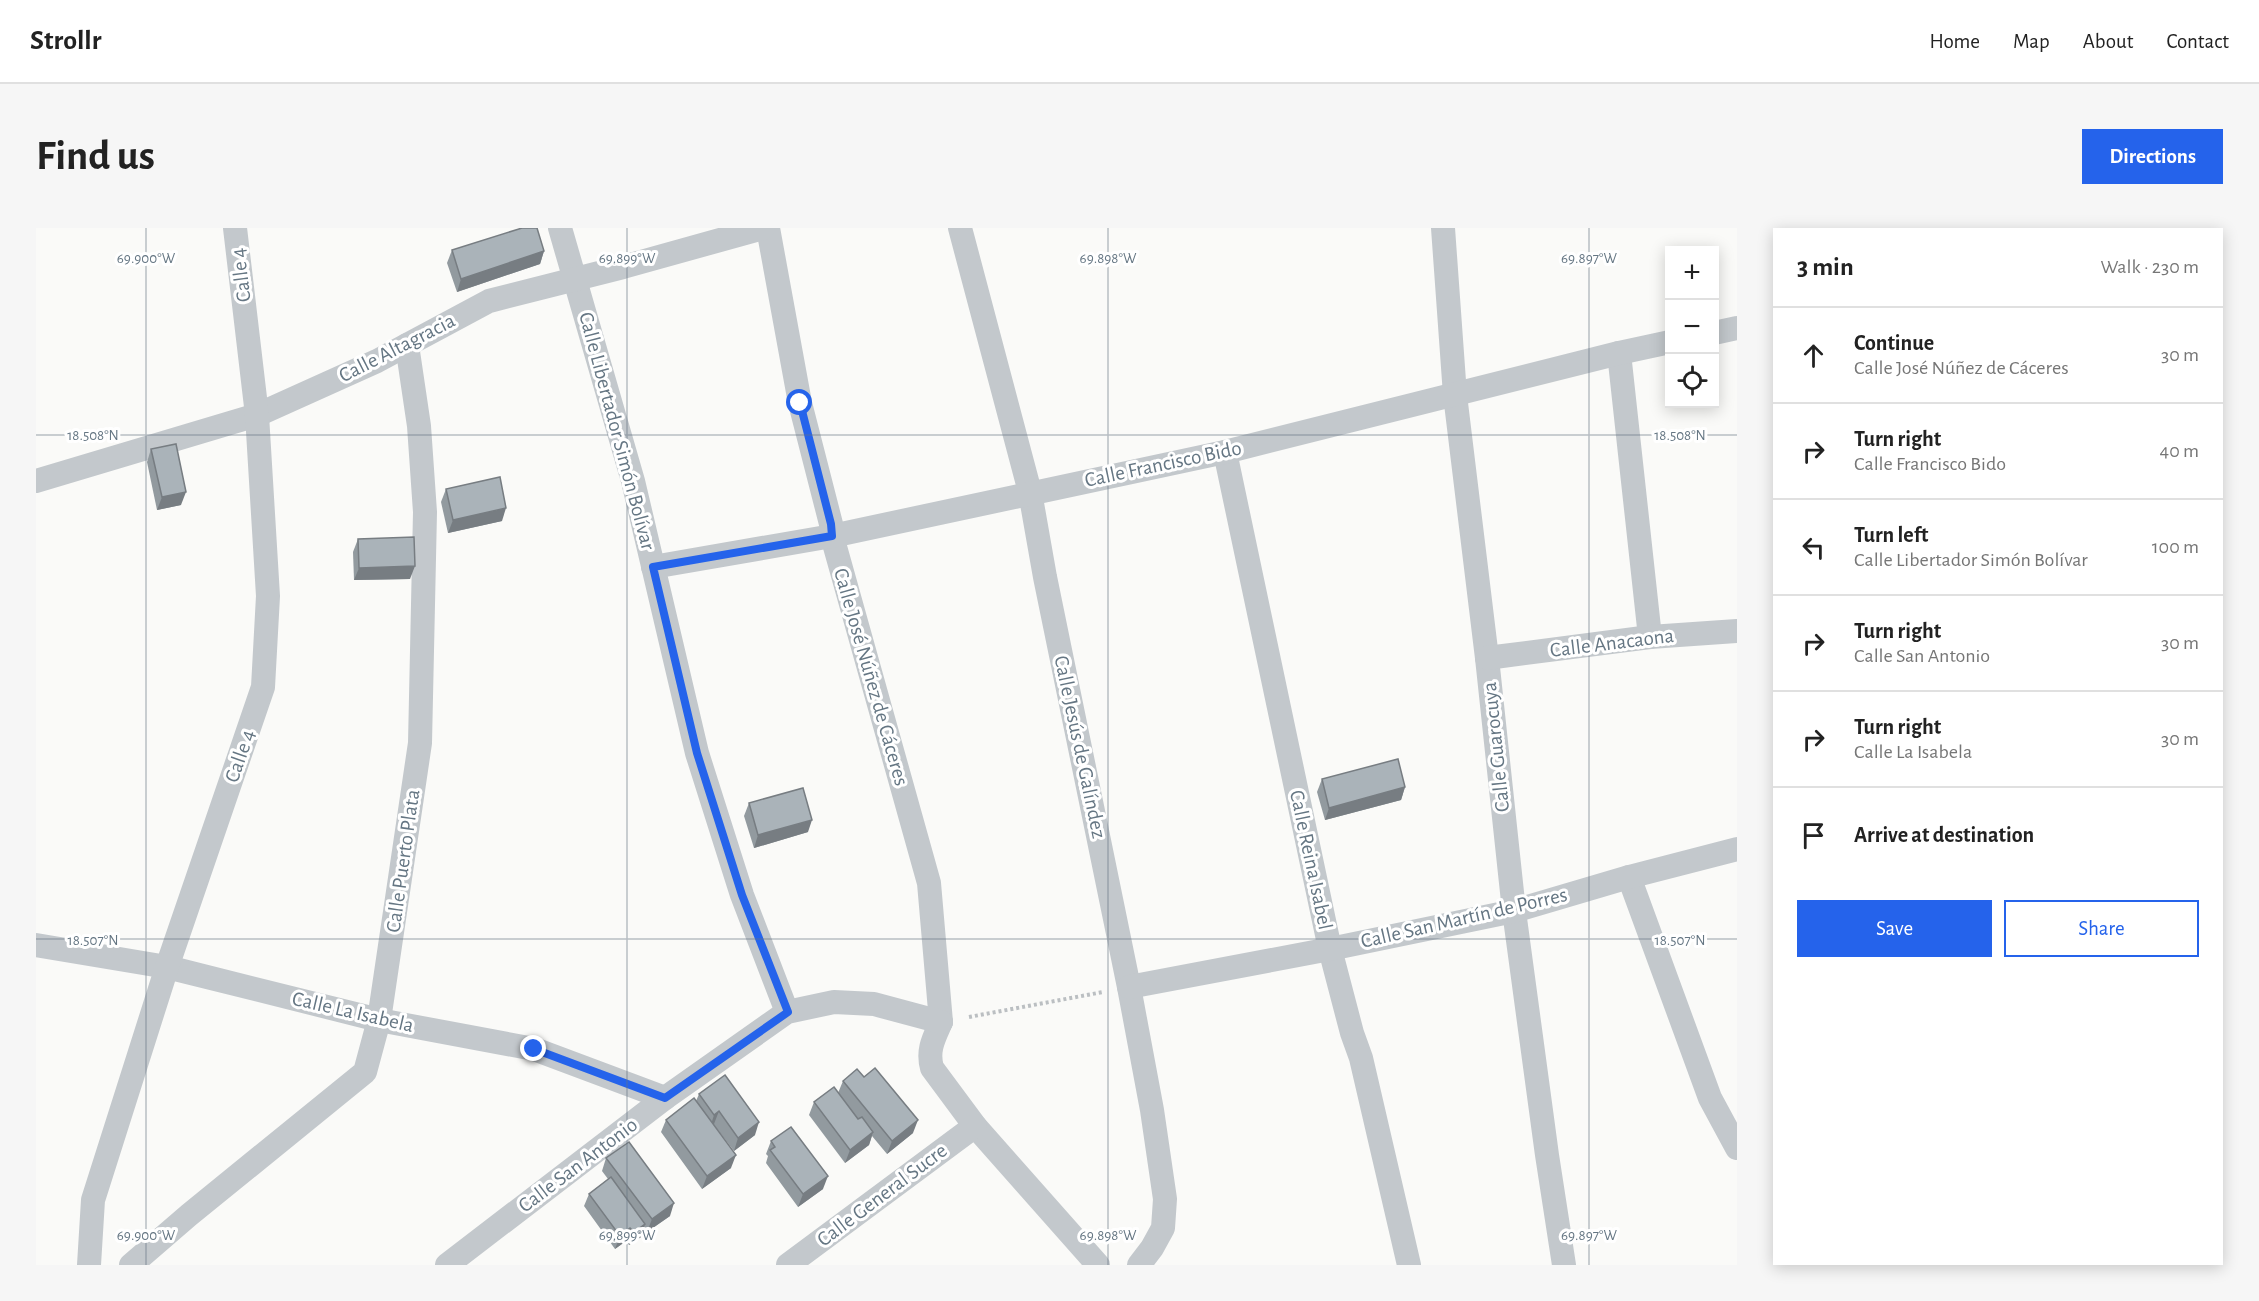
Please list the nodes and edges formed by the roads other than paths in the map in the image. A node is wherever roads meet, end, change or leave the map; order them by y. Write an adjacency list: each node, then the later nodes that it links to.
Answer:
1 (235, 228): 14 (street, Calle 4)
2 (560, 228): 7 (street, Calle Libertador Simón Bolívar)
3 (763, 228): 7 (street, Calle Altagracia)
4 (768, 228): 18 (street, Calle José Núñez de Cáceres)
5 (960, 228): 17 (street, Calle Jesús de Galíndez)
6 (1443, 228): 13 (street, Calle Guarocuya)
7 (574, 279): 11 (street, Calle Altagracia); 19 (street, Calle Libertador Simón Bolívar)
8 (1737, 328): 9 (street)
9 (1719, 332)
10 (1665, 343): 12 (street, Calle Francisco Bido)
11 (406, 345): 14 (street, Calle Altagracia); 31 (street, Calle Puerto Plata)
12 (1619, 352): 13 (street, Calle Francisco Bido); 21 (street)
13 (1455, 395): 15 (street, Calle Francisco Bido); 22 (street, Calle Guarocuya)
14 (257, 415): 16 (street, Calle Altagracia); 28 (street, Calle 4)
15 (1225, 452): 17 (street, Calle Francisco Bido); 27 (street, Calle Reina Isabel)
16 (36, 481)
17 (1030, 492): 18 (street, Calle Francisco Bido); 29 (street, Calle Jesús de Galíndez)
18 (832, 536): 19 (street, Calle Francisco Bido); 32 (street, Calle José Núñez de Cáceres)
19 (653, 567): 30 (street, Calle Libertador Simón Bolívar)
20 (1737, 631): 21 (street, Calle Anacaona)
21 (1650, 637): 22 (street, Calle Anacaona)
22 (1487, 658): 25 (street, Calle Guarocuya)
23 (1737, 849): 24 (street, Calle San Martín de Porres)
24 (1629, 877): 25 (street, Calle San Martín de Porres); 35 (street)
25 (1514, 911): 27 (street, Calle San Martín de Porres); 43 (street, Calle Guarocuya)
26 (36, 945): 28 (street, Calle La Isabela)
27 (1330, 949): 29 (street, Calle San Martín de Porres); 42 (street, Calle Reina Isabel)
28 (168, 967): 31 (street, Calle La Isabela); 36 (street, Calle 4)
29 (1129, 987): 41 (street, Calle Jesús de Galíndez)
30 (788, 1012): 32 (street, Calle San Antonio); 33 (street, Calle San Antonio)
31 (379, 1020): 33 (street, Calle La Isabela); 37 (street, Calle Puerto Plata)
32 (941, 1022): 34 (street)
33 (665, 1098): 38 (street, Calle San Antonio)
34 (975, 1126): 39 (street, Calle General Sucre); 40 (street)
35 (1737, 1148)
36 (88, 1265)
37 (131, 1265)
38 (447, 1265)
39 (788, 1265)
40 (1098, 1265)
41 (1139, 1265)
42 (1409, 1265)
43 (1564, 1265)

